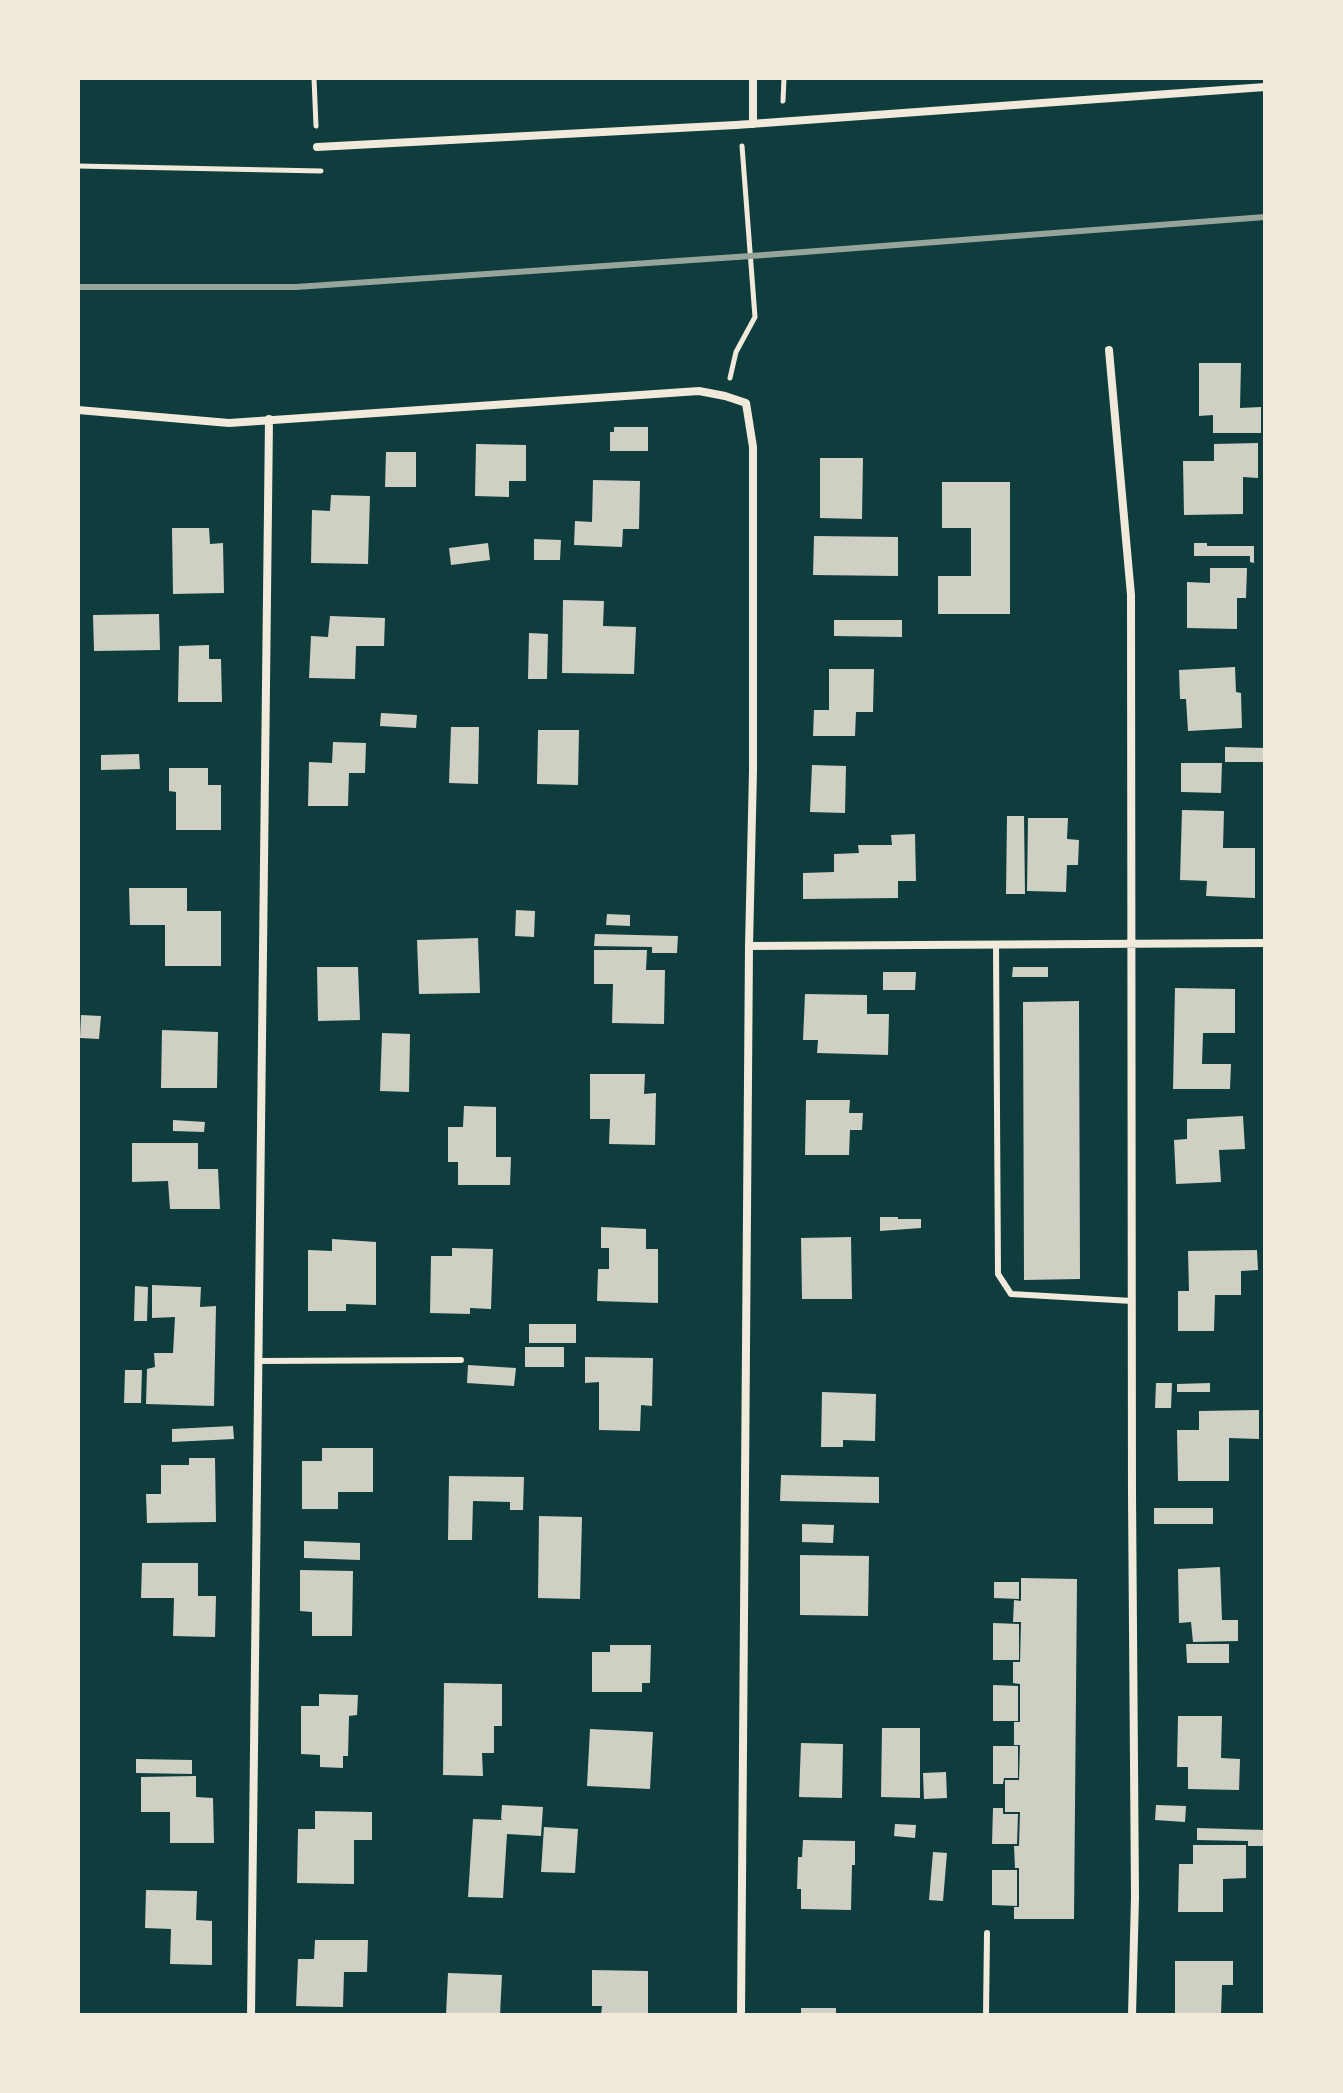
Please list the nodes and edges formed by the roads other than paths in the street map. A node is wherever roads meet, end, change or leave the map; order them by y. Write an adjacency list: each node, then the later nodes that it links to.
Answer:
1 (753, 78): 3 (street)
2 (1265, 87): 3 (street)
3 (753, 124): 4 (street)
4 (317, 147)
5 (1109, 350): 9 (street)
6 (78, 410): 7 (street)
7 (269, 419): 11 (street); 14 (street)
8 (1265, 943): 9 (street)
9 (1130, 944): 10 (street); 12 (street)
10 (996, 945): 11 (street); 12 (lane)
11 (749, 946): 17 (street)
12 (1132, 1301): 19 (street)
13 (461, 1360): 14 (lane)
14 (259, 1361): 16 (street)
15 (987, 1933): 18 (lane)
16 (251, 2015)
17 (741, 2015)
18 (986, 2015)
19 (1132, 2015)

